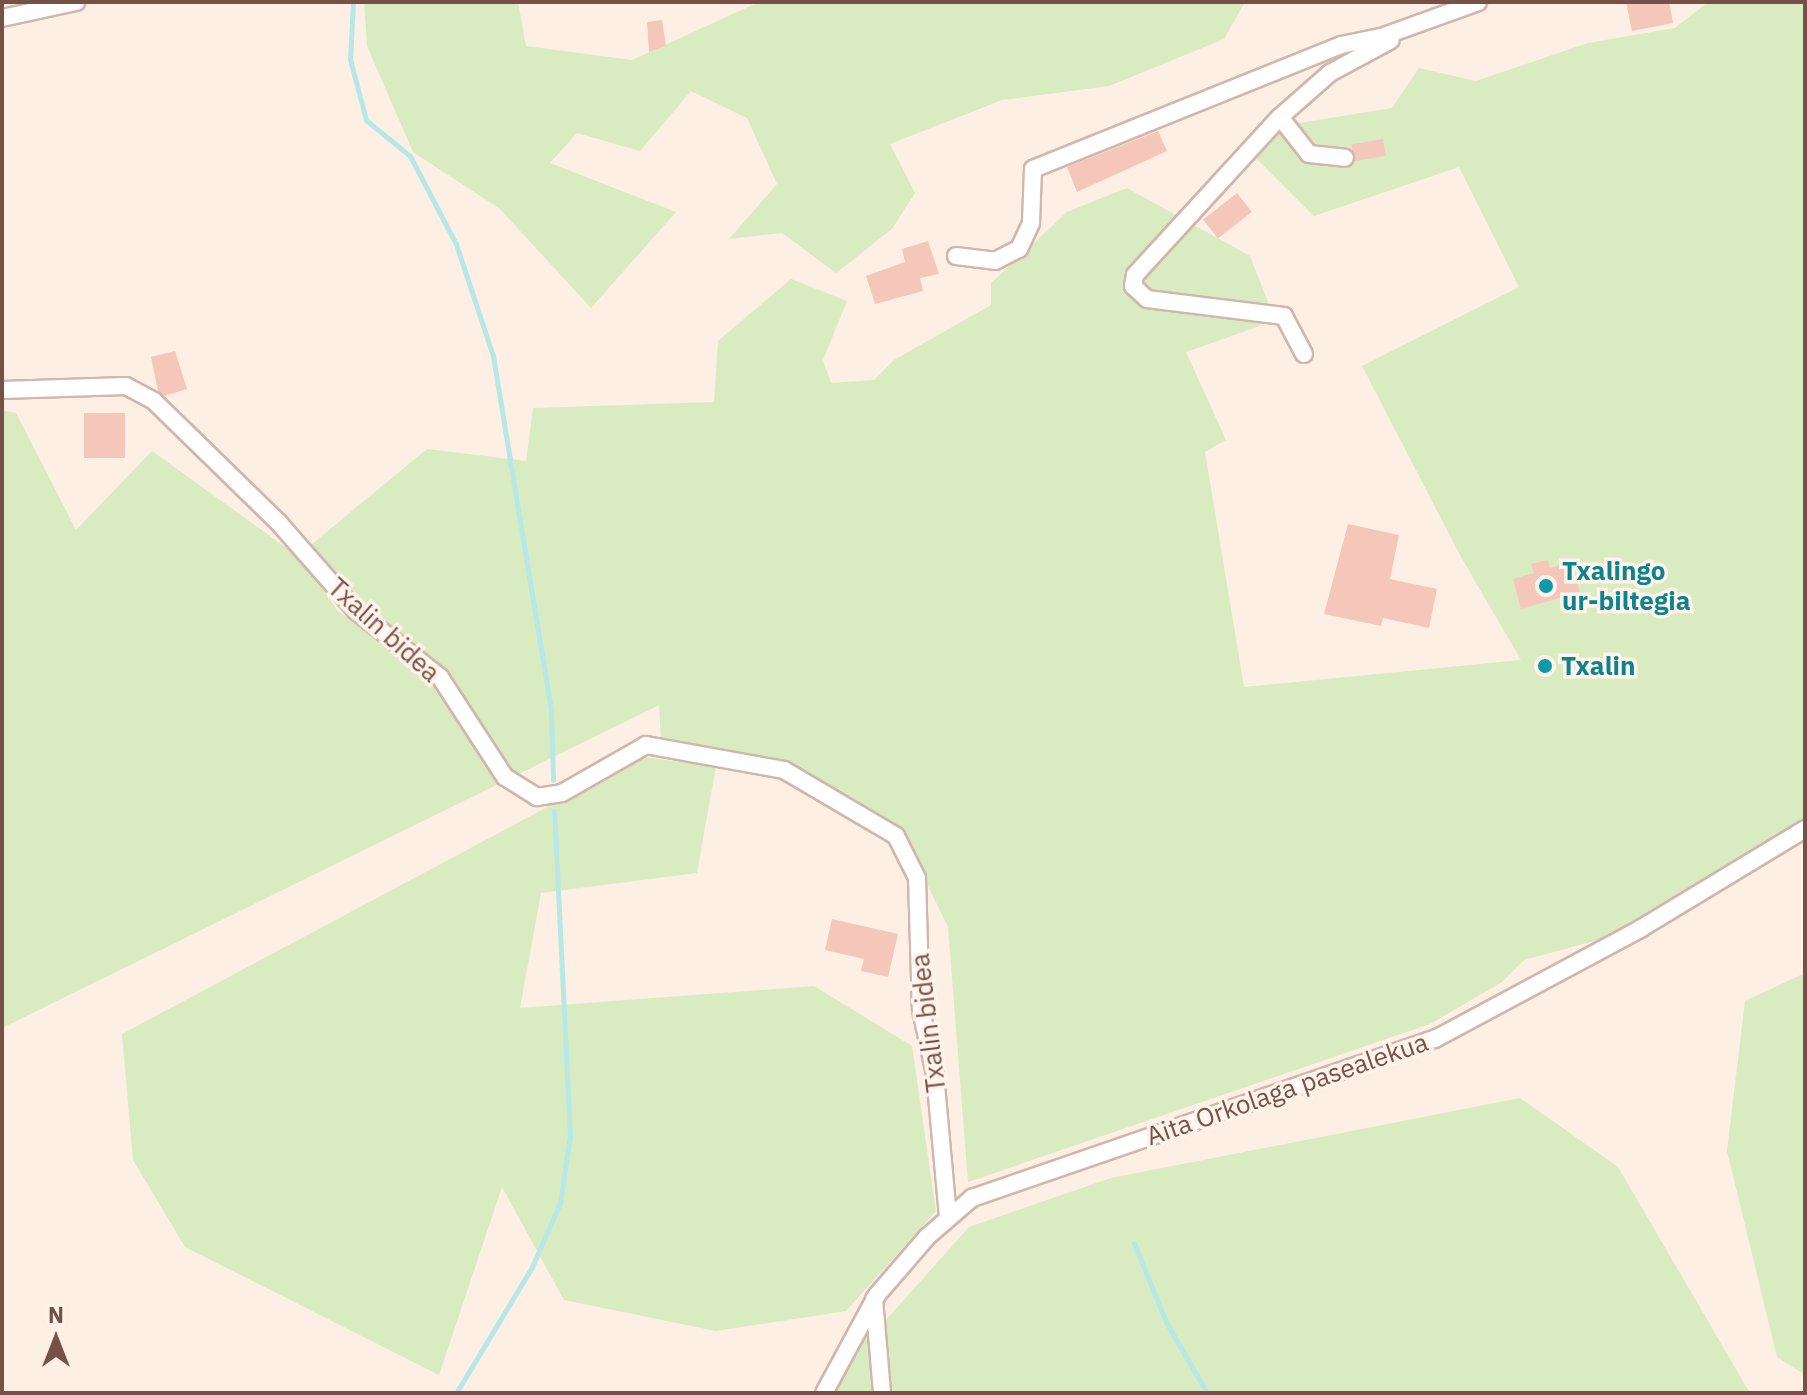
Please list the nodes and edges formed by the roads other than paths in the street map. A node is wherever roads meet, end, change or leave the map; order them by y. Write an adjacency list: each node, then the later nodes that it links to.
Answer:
1 (76, 2): 3 (street)
2 (1478, 2): 4 (street)
3 (2, 18)
4 (1413, 27): 5 (street); 7 (street)
5 (1280, 117): 6 (street); 8 (street)
6 (1345, 158)
7 (956, 256)
8 (1304, 354)
9 (6, 392): 11 (street, Txalin bidea)
10 (1805, 829): 11 (street, Aita Orkolaga pasealekua)
11 (948, 1216): 12 (street, Aita Orkolaga pasealekua)
12 (874, 1299): 13 (street, Aita Orkolaga pasealekua); 14 (street)
13 (824, 1393)
14 (882, 1393)

